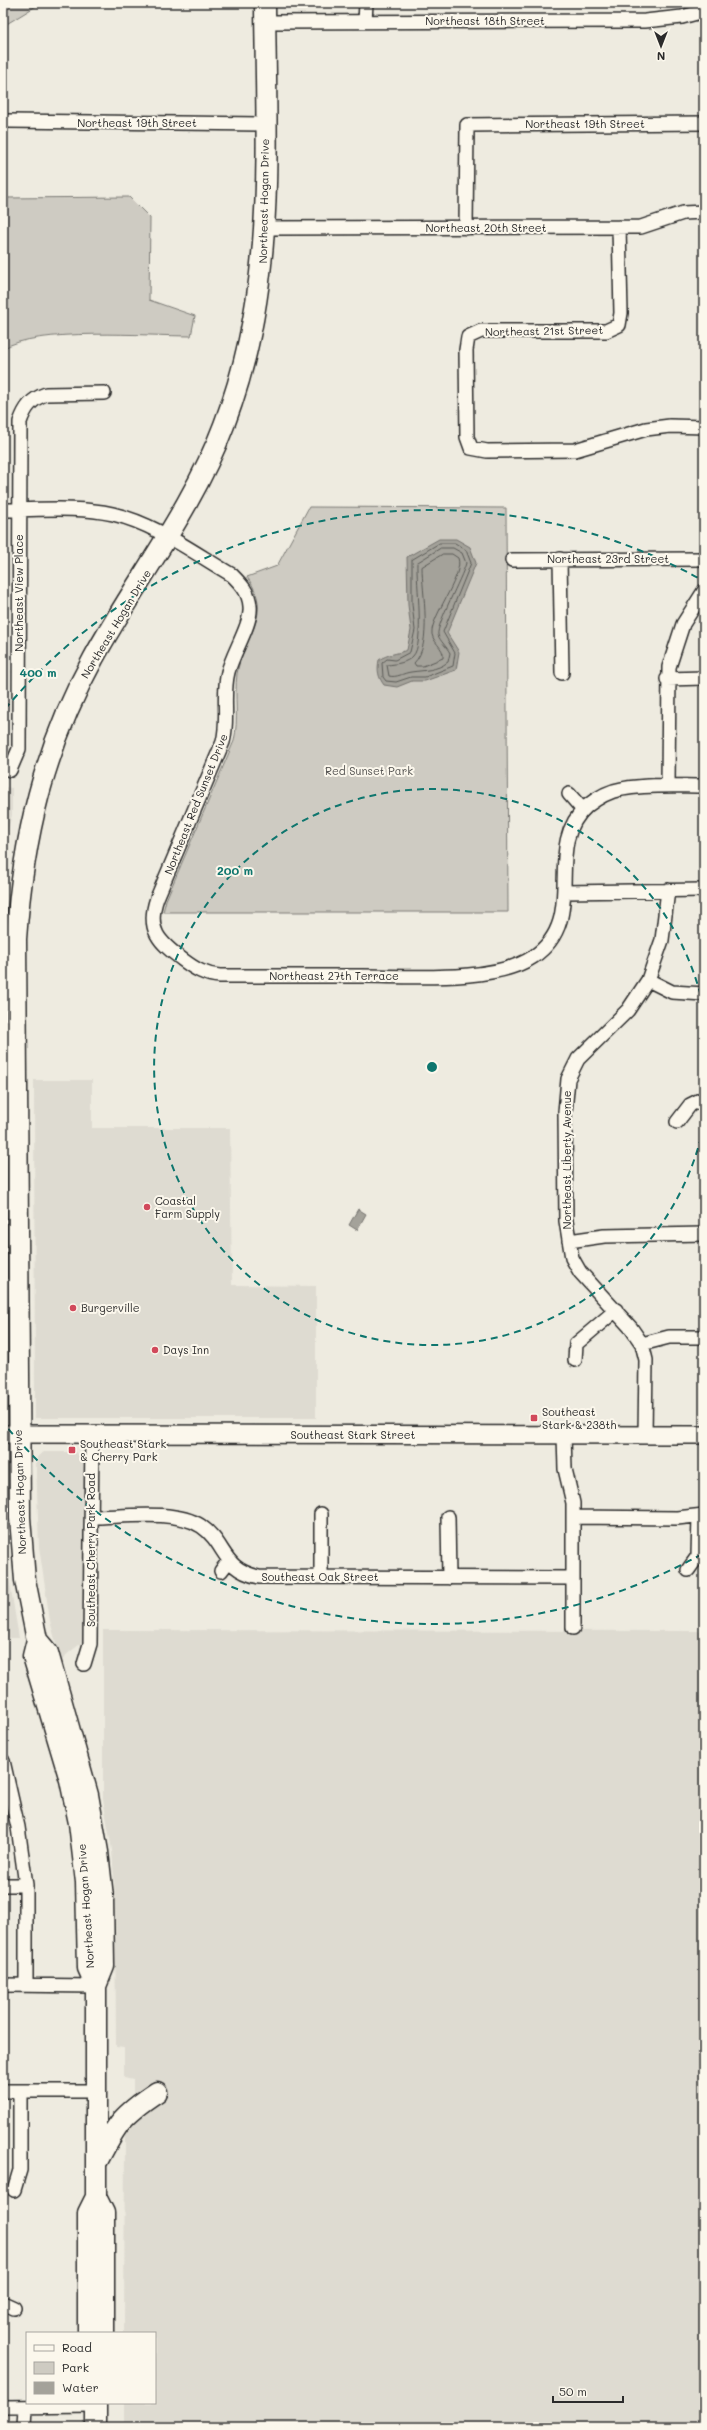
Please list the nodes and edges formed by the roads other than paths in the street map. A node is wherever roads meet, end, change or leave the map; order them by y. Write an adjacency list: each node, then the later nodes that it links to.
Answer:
1 (366, 3): 4 (street)
2 (704, 11): 4 (street, Northeast 18th Street)
3 (265, 12): 4 (street, Northeast 18th Street); 7 (highway, Northeast Hogan Drive)
4 (366, 22)
5 (8, 122): 7 (street, Northeast 19th Street)
6 (704, 123): 11 (street, Northeast 19th Street)
7 (265, 124): 10 (highway, Northeast Hogan Drive)
8 (704, 212): 9 (street, Northeast 20th Street)
9 (619, 227): 11 (street, Northeast 20th Street); 13 (street, Northeast 21st Street)
10 (266, 228): 11 (street, Northeast 20th Street); 16 (highway, Northeast Hogan Drive)
11 (466, 228)
12 (104, 393): 15 (street, Northeast View Place)
13 (704, 427)
14 (3, 510): 15 (street)
15 (21, 510): 16 (street); 24 (street, Northeast View Place)
16 (168, 537): 32 (street, Northeast Red Sunset Drive); 43 (highway, Northeast Hogan Drive)
17 (560, 559): 18 (street, Northeast 23rd Street); 19 (street, Northeast 23rd Street); 21 (street)
18 (704, 559)
19 (512, 560)
20 (704, 591): 23 (street)
21 (562, 673)
22 (704, 678): 23 (street)
23 (668, 679): 25 (street)
24 (10, 770)
25 (668, 786): 26 (street, Northeast 27th Terrace); 28 (street, Northeast 27th Terrace)
26 (704, 786)
27 (569, 794): 28 (street)
28 (583, 810): 31 (street, Northeast 27th Terrace)
29 (668, 890): 30 (street); 31 (street); 33 (street, Northeast Liberty Avenue)
30 (704, 890)
31 (565, 892): 32 (street, Northeast 27th Terrace)
32 (163, 946)
33 (648, 980): 34 (street); 38 (street, Northeast Liberty Avenue)
34 (704, 994)
35 (704, 1098): 36 (street)
36 (677, 1122)
37 (704, 1234): 38 (street)
38 (569, 1241): 39 (street, Northeast Liberty Avenue)
39 (616, 1310): 41 (street, Northeast Liberty Avenue); 42 (street)
40 (704, 1337): 41 (street)
41 (642, 1344): 46 (street, Northeast Liberty Avenue)
42 (575, 1360)
43 (11, 1434): 44 (main road, Southeast Stark Street); 64 (highway, Northeast Hogan Drive)
44 (92, 1434): 45 (main road, Southeast Stark Street); 50 (street, Southeast Cherry Park Road)
45 (564, 1435): 46 (main road, Southeast Stark Street); 52 (street)
46 (645, 1435): 47 (main road, Southeast Stark Street)
47 (704, 1435)
48 (321, 1514): 54 (street)
49 (701, 1515): 52 (street); 53 (street)
50 (92, 1517): 54 (street, Southeast Oak Street); 58 (street, Southeast Cherry Park Road)
51 (448, 1517): 55 (street)
52 (573, 1517): 56 (street)
53 (688, 1570)
54 (321, 1577): 55 (street, Southeast Oak Street)
55 (449, 1578): 56 (street, Southeast Oak Street)
56 (573, 1578): 57 (street)
57 (573, 1628)
58 (84, 1664)
59 (3, 1761): 61 (street)
60 (3, 1885): 61 (street)
61 (26, 1885): 63 (street)
62 (3, 1985): 63 (street)
63 (26, 1985): 64 (street)
64 (96, 1986): 67 (highway, Northeast Hogan Drive)
65 (3, 2091): 66 (street)
66 (20, 2091): 67 (street); 70 (street)
67 (96, 2091): 69 (highway, Northeast Hogan Drive)
68 (157, 2092): 69 (highway)
69 (96, 2164): 71 (highway, Northeast Hogan Drive)
70 (14, 2190)
71 (96, 2248): 72 (highway); 73 (highway)
72 (88, 2332)
73 (104, 2332)
74 (96, 2405): 76 (street); 78 (highway)
75 (3, 2408): 76 (street)
76 (25, 2408): 77 (street)
77 (24, 2427)
78 (96, 2427)

